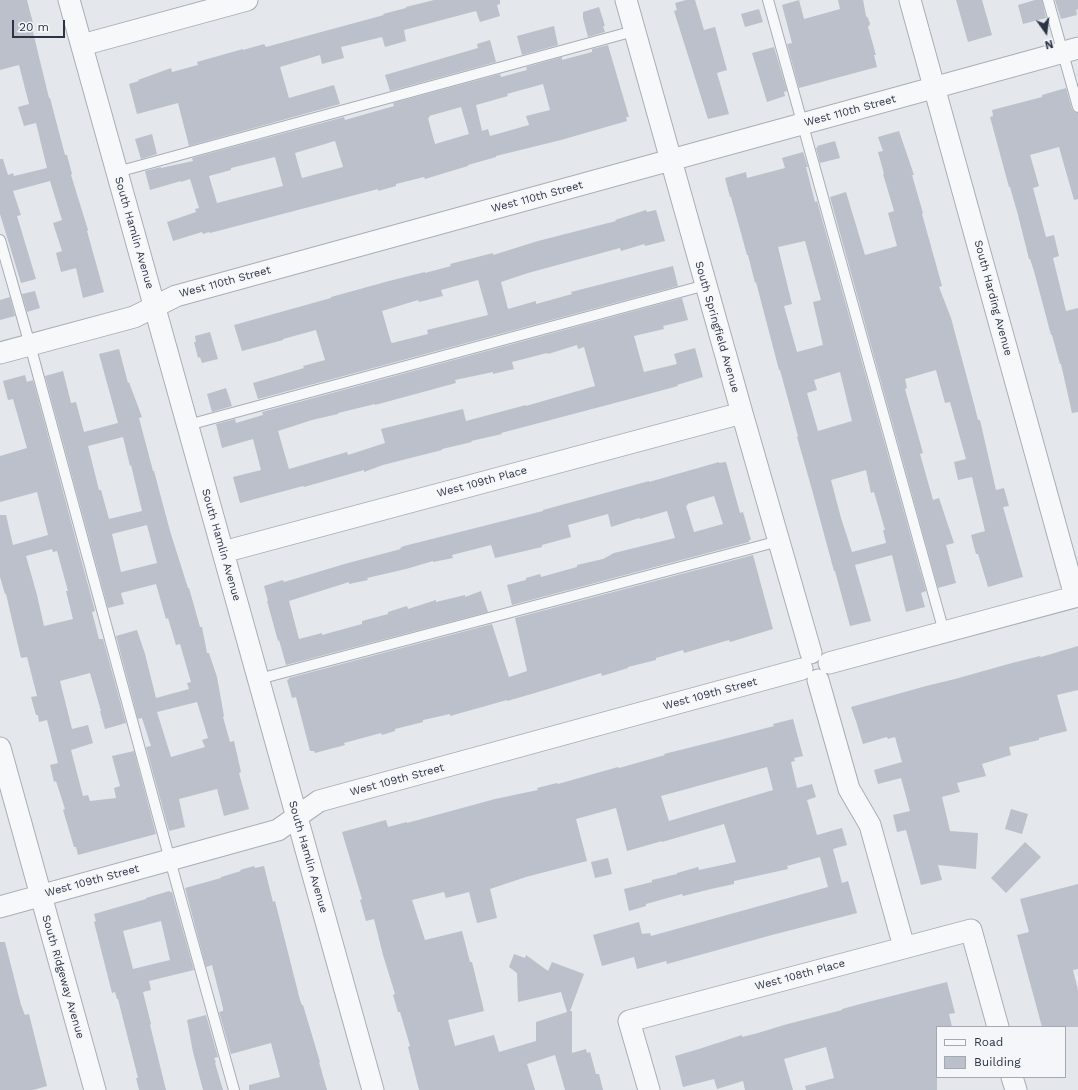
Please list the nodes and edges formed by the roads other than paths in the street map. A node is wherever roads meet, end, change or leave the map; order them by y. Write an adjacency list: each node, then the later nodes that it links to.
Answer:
1 (69, 0): 8 (street, South Hamlin Avenue)
2 (247, 0): 8 (street)
3 (626, 0): 7 (street, South Springfield Avenue)
4 (768, 0): 12 (lane)
5 (910, 0): 10 (street, South Harding Avenue)
6 (1048, 0): 9 (lane)
7 (634, 31): 13 (street, South Springfield Avenue); 14 (lane)
8 (82, 45): 14 (street, South Hamlin Avenue)
9 (1070, 50): 10 (street, West 110th Street); 11 (lane)
10 (934, 88): 12 (street, West 110th Street); 24 (street, South Harding Avenue)
11 (1078, 107)
12 (803, 124): 13 (street, West 110th Street); 25 (lane)
13 (670, 160): 16 (street, South Springfield Avenue); 17 (street, West 110th Street)
14 (117, 172): 17 (street, South Hamlin Avenue)
15 (0, 240): 18 (lane)
16 (706, 285): 20 (street, South Springfield Avenue); 21 (lane)
17 (155, 306): 18 (street, West 110th Street); 21 (street, South Hamlin Avenue)
18 (30, 345): 19 (street, West 110th Street); 30 (lane)
19 (0, 353)
20 (742, 414): 22 (street, South Springfield Avenue); 23 (street, West 109th Place)
21 (188, 425): 23 (street, South Hamlin Avenue)
22 (779, 541): 26 (street, South Springfield Avenue); 27 (lane)
23 (223, 552): 27 (street, South Hamlin Avenue)
24 (1077, 596): 25 (street)
25 (944, 632): 26 (street)
26 (810, 667): 29 (street, West 109th Street); 33 (street, South Springfield Avenue)
27 (259, 679): 29 (street, South Hamlin Avenue)
28 (0, 748): 31 (street, South Ridgeway Avenue)
29 (297, 817): 30 (street, West 109th Street); 38 (street, South Hamlin Avenue)
30 (170, 860): 31 (street, West 109th Street); 37 (lane)
31 (41, 896): 32 (street, West 109th Street); 36 (street, South Ridgeway Avenue)
32 (0, 907)
33 (904, 947): 34 (street, West 108th Place); 39 (street, West 108th Place)
34 (998, 1026)
35 (1012, 1078): 40 (street)
36 (95, 1090)
37 (234, 1090)
38 (373, 1090)
39 (649, 1090)
40 (1016, 1090)

